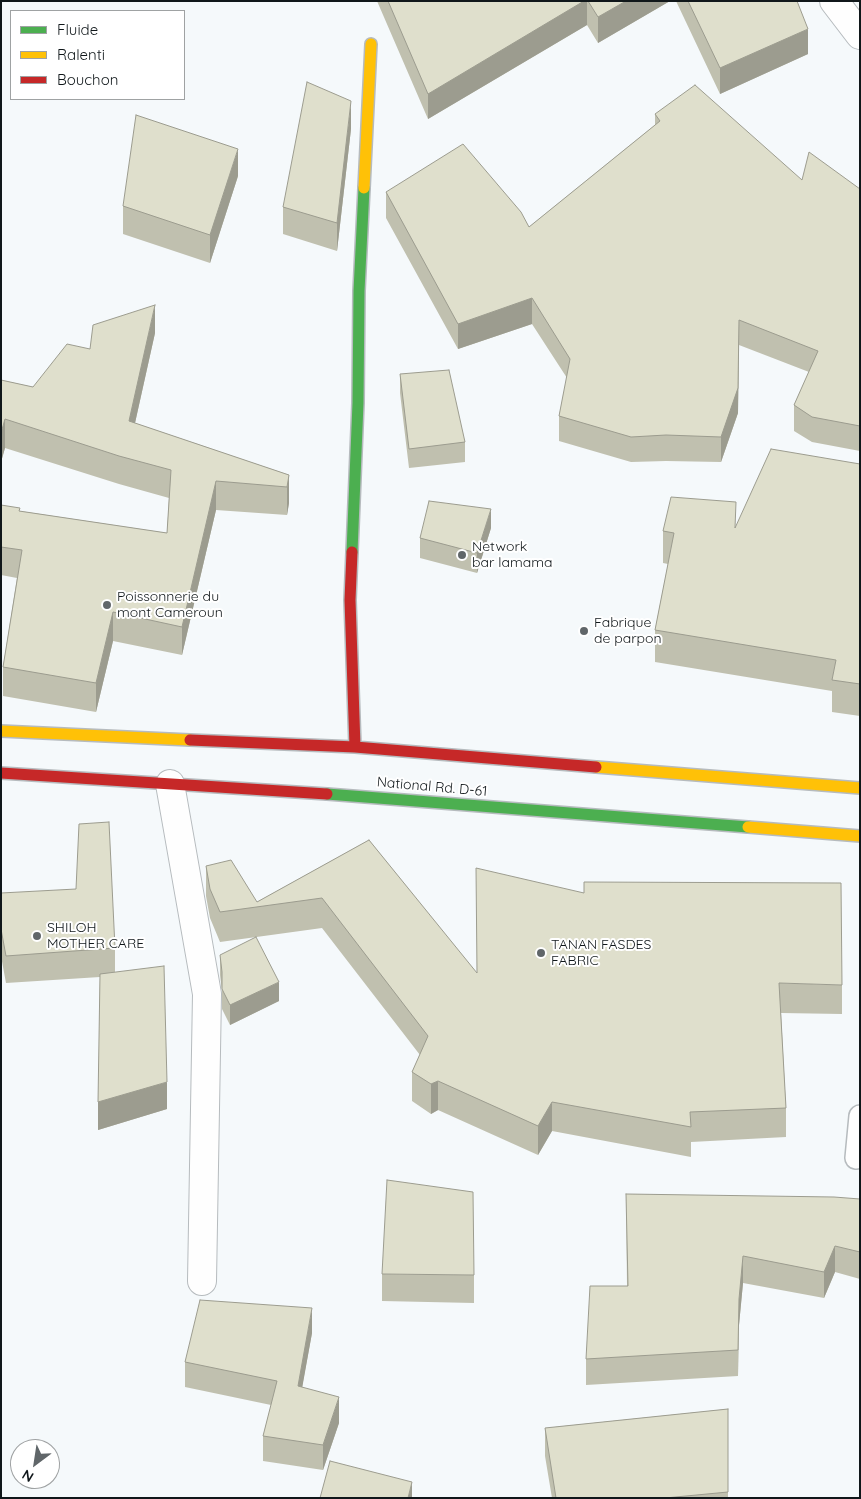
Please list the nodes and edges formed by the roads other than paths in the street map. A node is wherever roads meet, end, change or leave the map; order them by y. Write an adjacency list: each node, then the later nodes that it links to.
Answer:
1 (834, 1): 2 (street)
2 (860, 35)
3 (372, 44): 5 (main road)
4 (1, 731): 5 (main road)
5 (355, 747): 8 (main road)
6 (1, 773): 7 (main road, National Rd. D-61)
7 (170, 784): 9 (main road, National Rd. D-61); 12 (street)
8 (860, 788)
9 (860, 836)
10 (860, 1116): 11 (lane)
11 (856, 1158)
12 (202, 1282)

